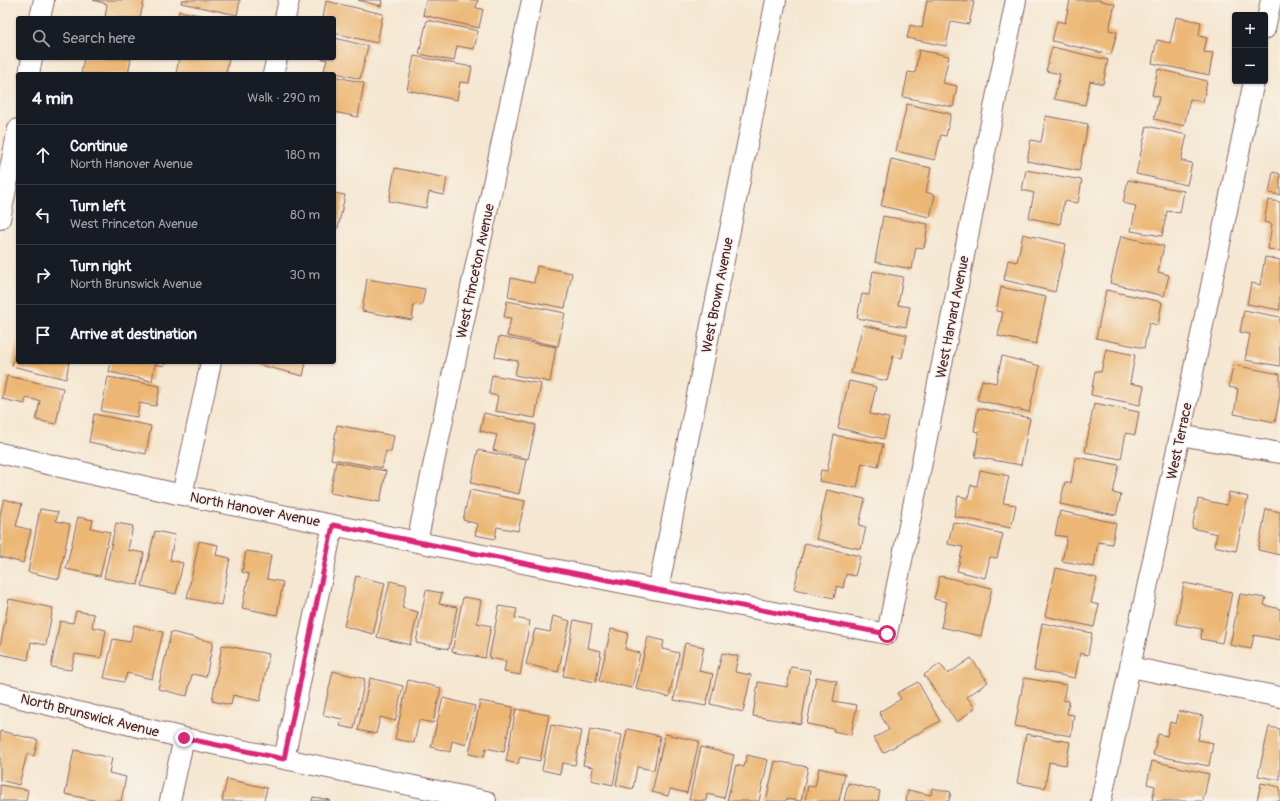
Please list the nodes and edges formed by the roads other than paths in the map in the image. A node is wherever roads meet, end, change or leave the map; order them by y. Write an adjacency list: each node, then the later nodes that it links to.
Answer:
1 (44, 0): 8 (street)
2 (289, 0): 9 (street)
3 (532, 0): 23 (street, West Princeton Avenue)
4 (776, 0): 24 (street, West Brown Avenue)
5 (1016, 0): 25 (street, West Harvard Avenue)
6 (1271, 0): 7 (street)
7 (1268, 14)
8 (40, 16)
9 (285, 16)
10 (32, 60): 12 (street)
11 (276, 60): 13 (street)
12 (29, 72)
13 (273, 72)
14 (1253, 84): 18 (street, West Terrace)
15 (16, 139): 16 (street)
16 (0, 219)
17 (211, 364): 21 (street)
18 (1180, 435): 20 (street); 26 (street, West Terrace)
19 (0, 453): 21 (street, North Hanover Avenue)
20 (1280, 453)
21 (182, 495): 22 (street, North Hanover Avenue)
22 (333, 525): 23 (street, North Hanover Avenue); 30 (street)
23 (417, 542): 24 (street, North Hanover Avenue)
24 (658, 590): 25 (street, North Hanover Avenue)
25 (887, 634)
26 (1130, 667): 28 (street); 34 (street, West Terrace)
27 (0, 693): 29 (street, North Brunswick Avenue)
28 (1280, 697)
29 (184, 738): 30 (street, North Brunswick Avenue); 32 (street)
30 (284, 759): 31 (street, North Brunswick Avenue)
31 (408, 793): 33 (street, North Brunswick Avenue)
32 (170, 801)
33 (486, 801)
34 (1101, 801)

